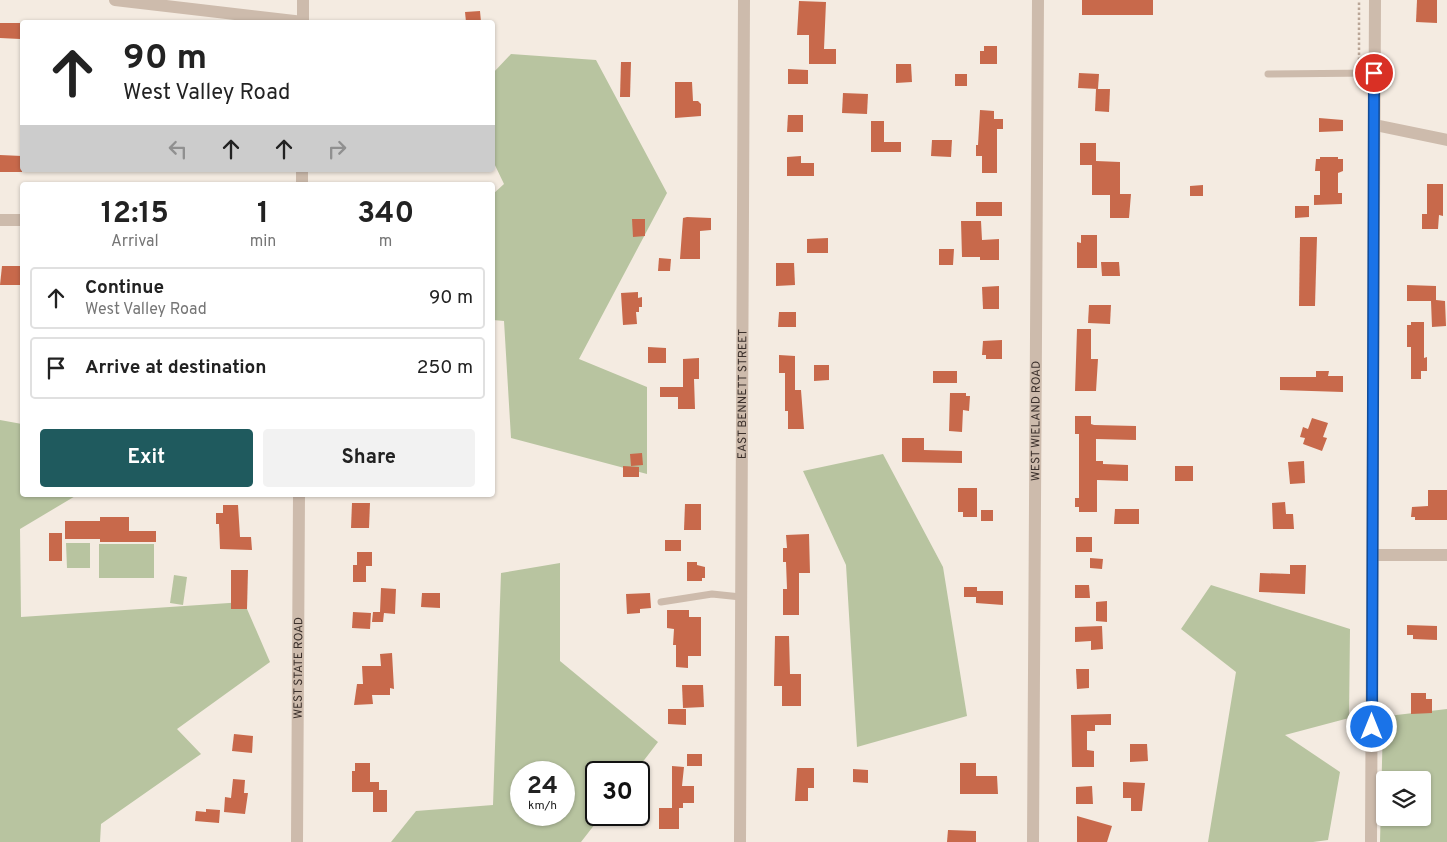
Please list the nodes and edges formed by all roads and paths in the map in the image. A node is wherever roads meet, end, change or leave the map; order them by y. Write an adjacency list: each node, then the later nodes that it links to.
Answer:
1 (115, 0): 7 (street)
2 (303, 0): 8 (street)
3 (744, 0): 19 (street, EAST BENNETT STREET)
4 (1038, 0): 23 (street, WEST WIELAND ROAD)
5 (1359, 0): 11 (path)
6 (1375, 0): 9 (street)
7 (286, 20)
8 (303, 20)
9 (1374, 73): 11 (lane); 12 (street)
10 (1268, 74): 11 (lane)
11 (1359, 74)
12 (1375, 125): 13 (street); 17 (street)
13 (1447, 140)
14 (0, 220): 15 (street)
15 (20, 220)
16 (299, 497): 21 (street, WEST STATE ROAD)
17 (1373, 555): 18 (street); 24 (street)
18 (1447, 555)
19 (741, 597): 20 (lane); 22 (street, EAST BENNETT STREET)
20 (661, 602)
21 (297, 842)
22 (740, 842)
23 (1033, 842)
24 (1371, 842)

